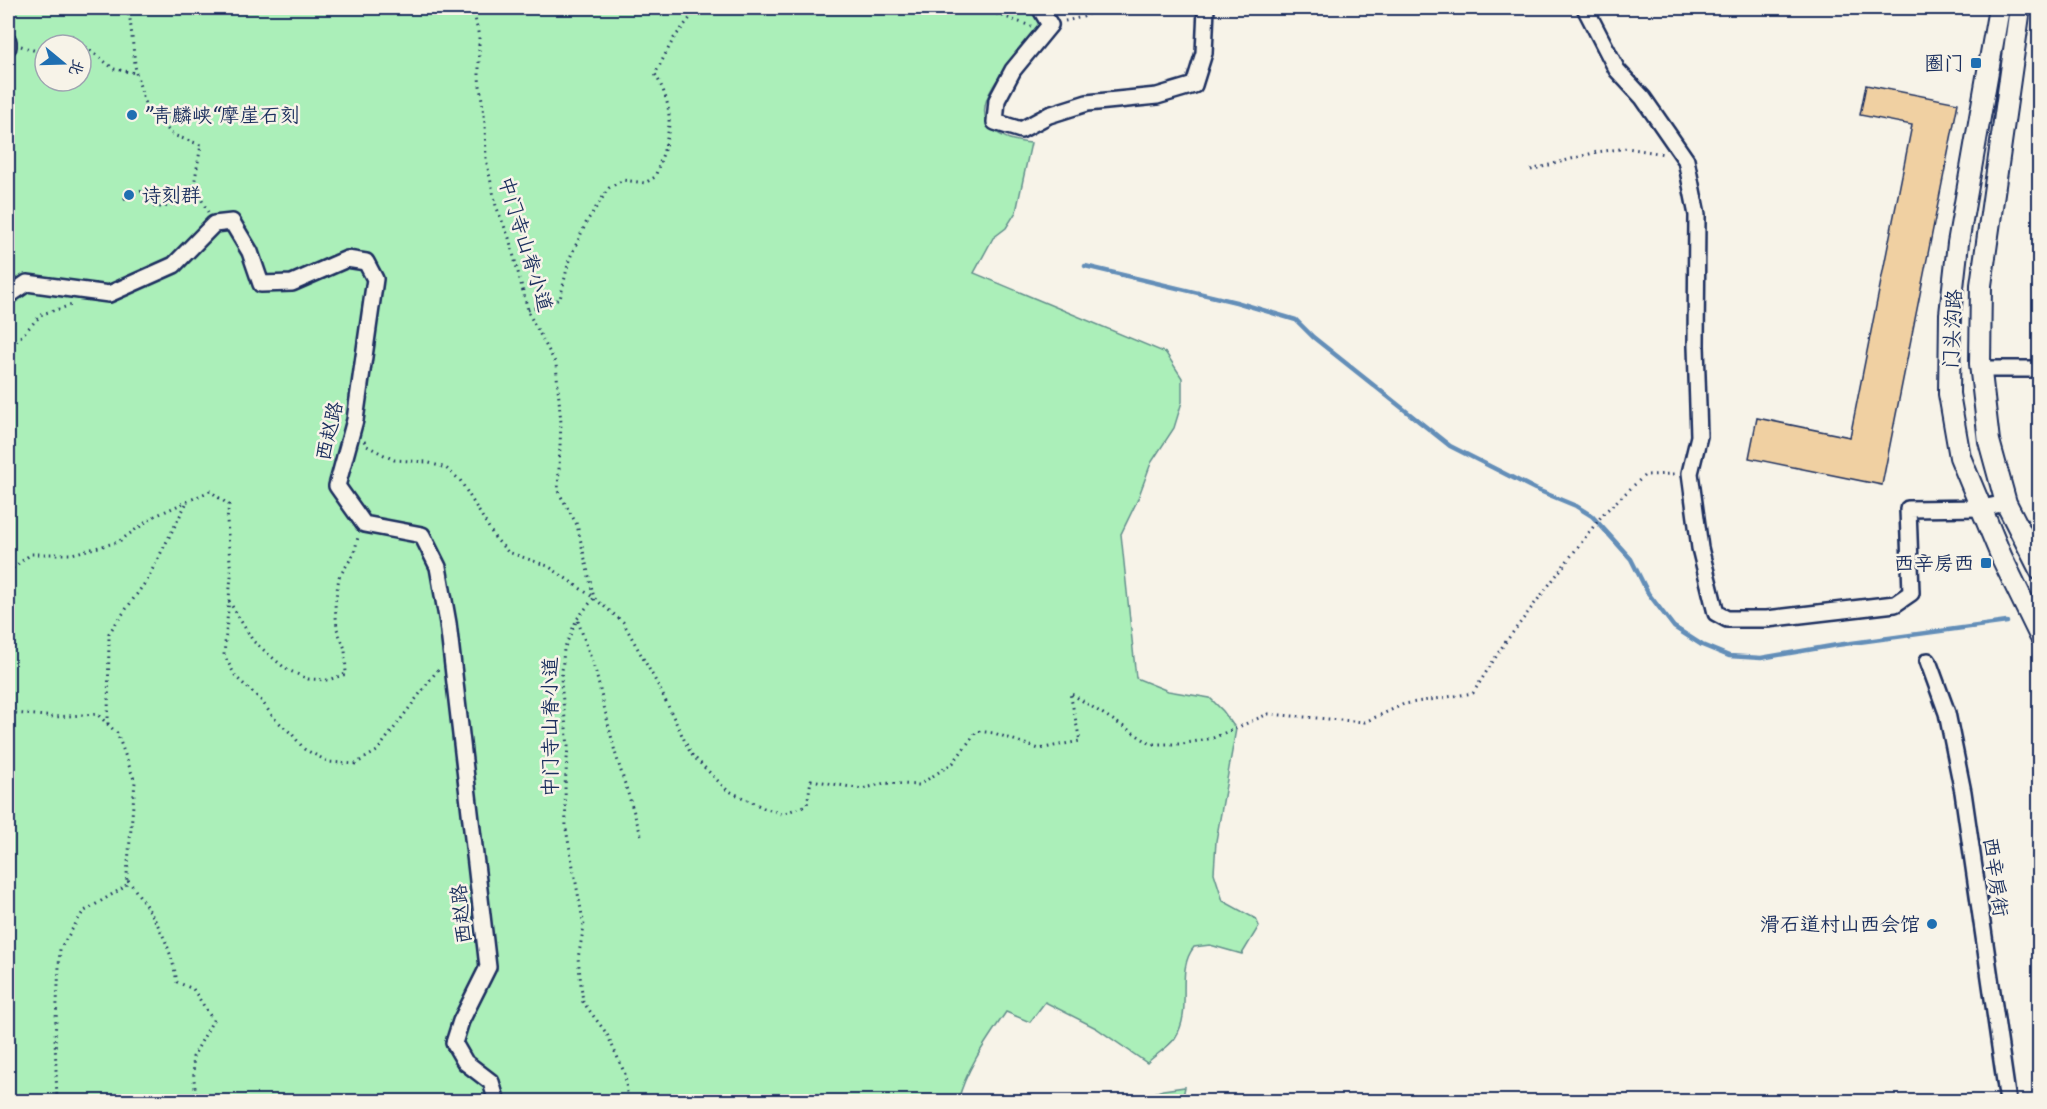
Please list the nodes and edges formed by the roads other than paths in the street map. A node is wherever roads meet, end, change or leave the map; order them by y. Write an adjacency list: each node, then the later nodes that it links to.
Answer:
1 (1040, 8): 2 (street)
2 (1206, 8)
3 (1585, 8): 12 (street)
4 (1999, 8): 12 (main road, 门头沟路)
5 (2020, 8): 9 (main road, 门头沟路)
6 (8, 42): 7 (street)
7 (8, 47)
8 (8, 296): 16 (street, 西赵路)
9 (1980, 369): 10 (street); 11 (main road, 门头沟路)
10 (2040, 369)
11 (2006, 503): 12 (street); 13 (main road, 门头沟路)
12 (1982, 508): 14 (main road, 门头沟路)
13 (2040, 570)
14 (2040, 636)
15 (1928, 661): 17 (street, 西辛房街)
16 (497, 1101)
17 (2008, 1101)

